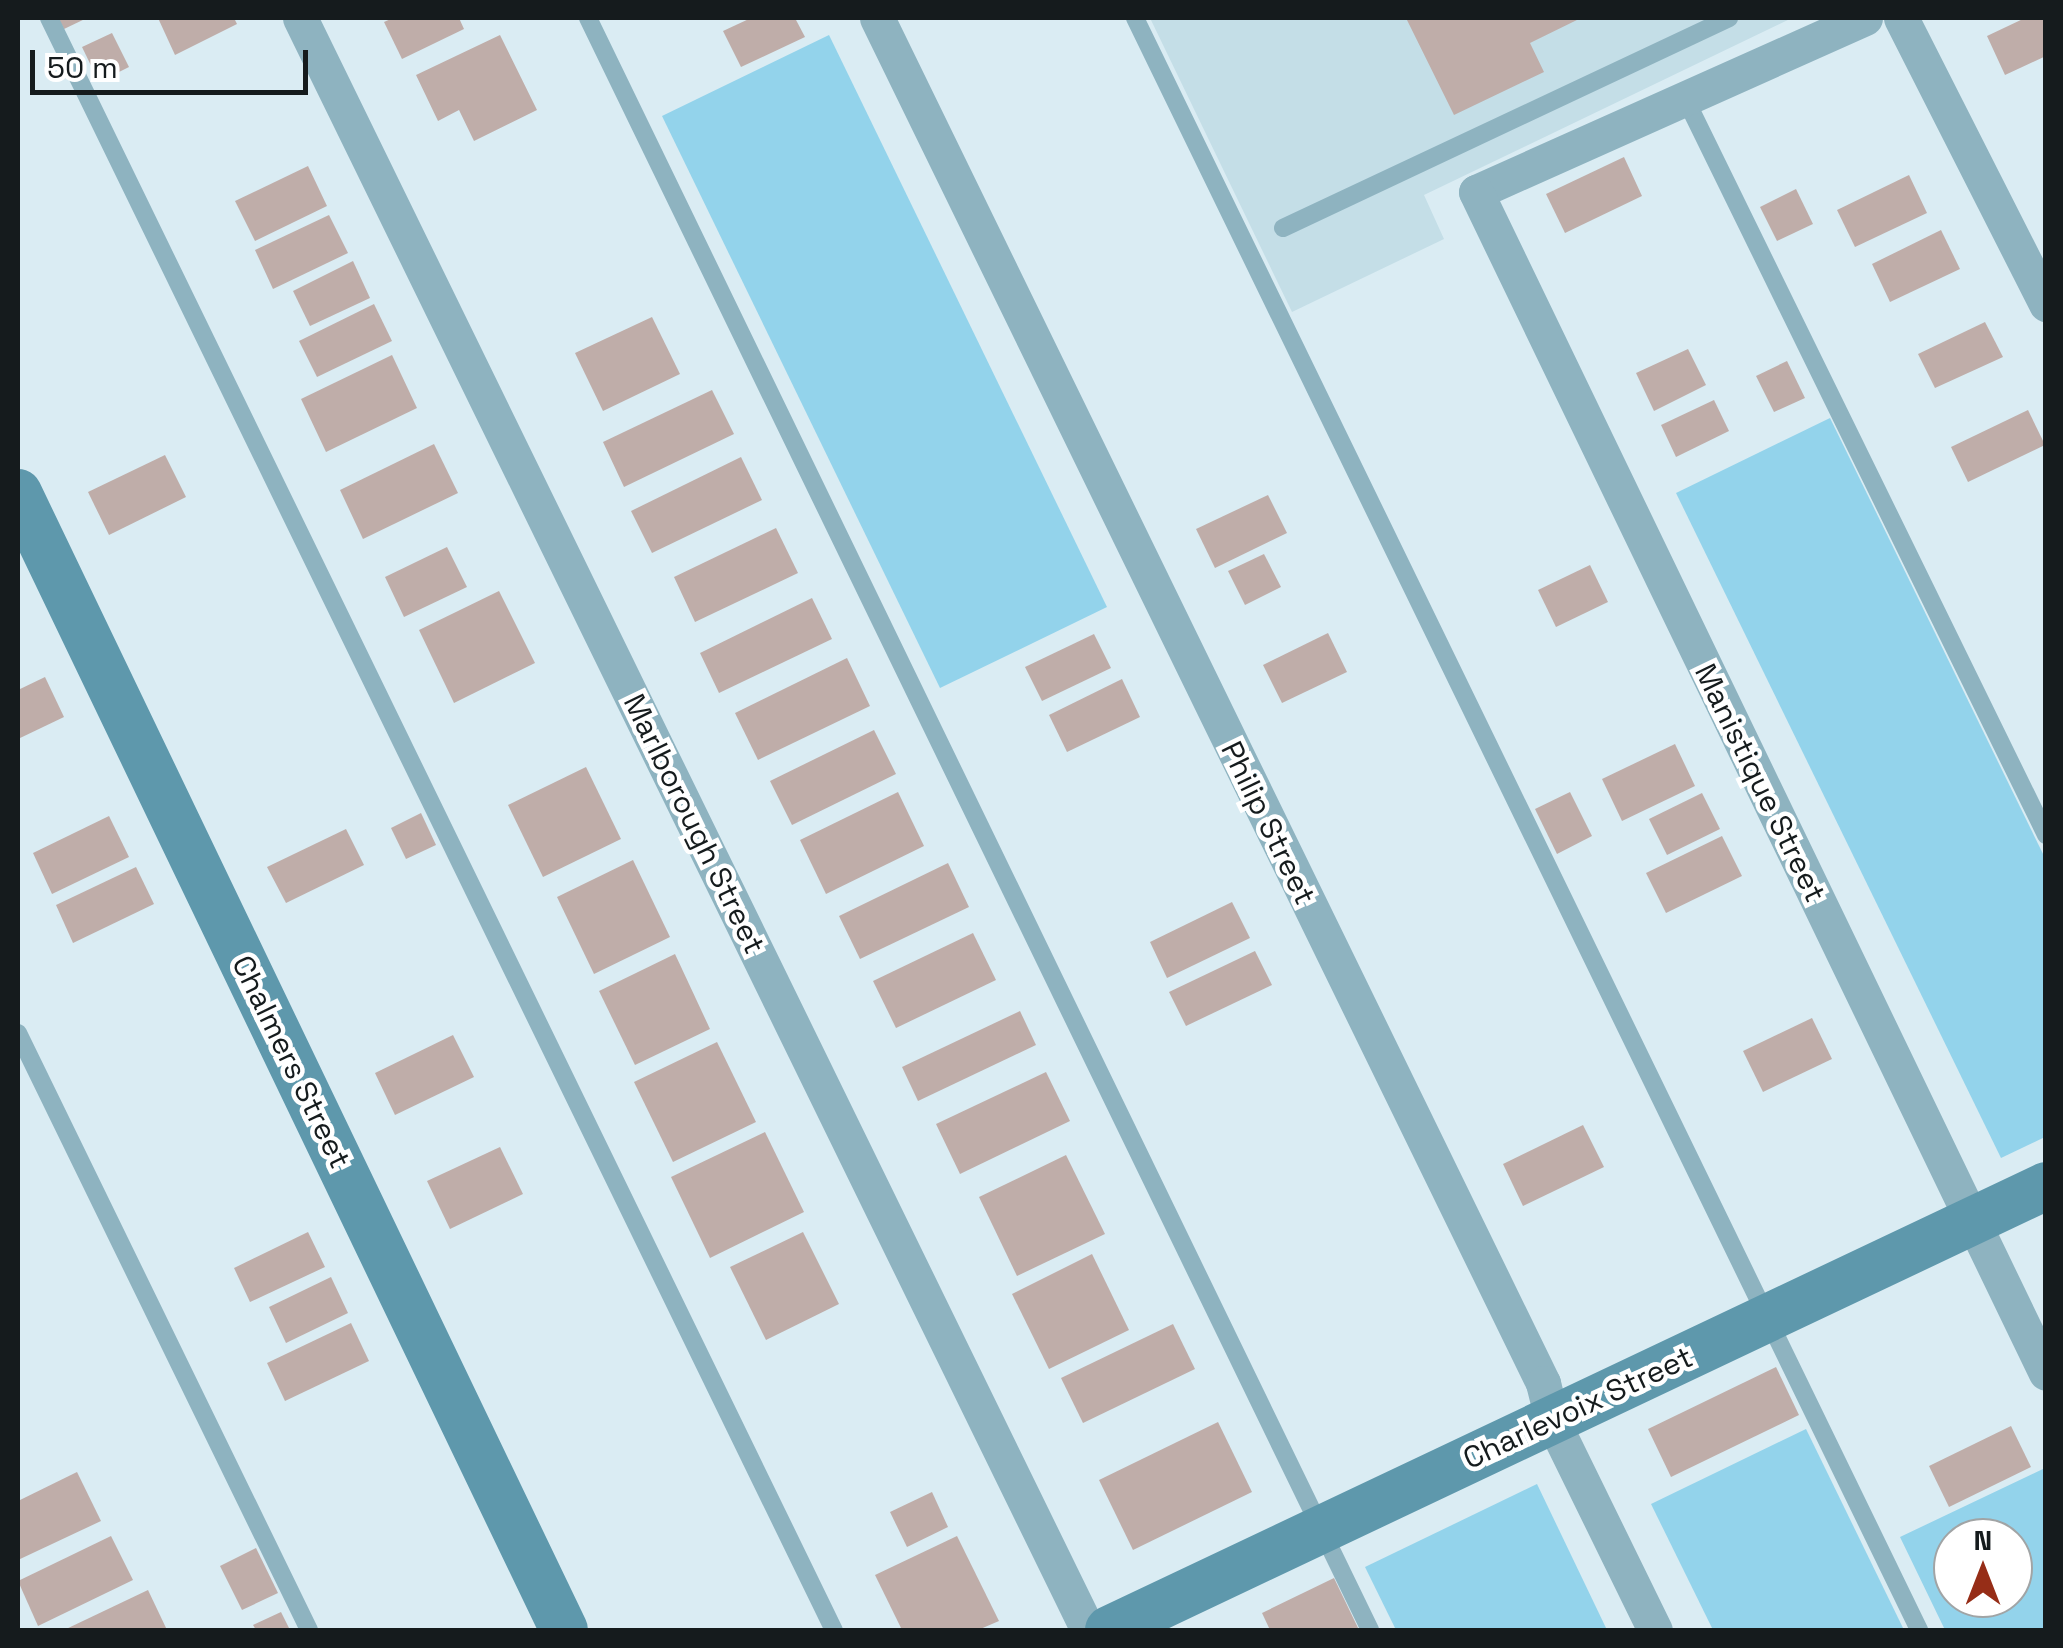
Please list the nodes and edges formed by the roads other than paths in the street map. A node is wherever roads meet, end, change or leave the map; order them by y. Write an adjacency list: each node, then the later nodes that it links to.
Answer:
1 (49, 18): 23 (lane)
2 (300, 18): 24 (street, Marlborough Street)
3 (588, 18): 20 (lane)
4 (877, 18): 19 (street, Philip Street)
5 (1135, 18): 17 (lane)
6 (1729, 18): 10 (lane)
7 (1865, 18): 9 (street)
8 (1901, 18): 11 (street)
9 (1685, 98): 13 (lane); 16 (street, Manistique Street)
10 (1283, 228)
11 (2046, 304)
12 (18, 493): 22 (street, Chalmers Street)
13 (2046, 835)
14 (18, 1033): 21 (lane)
15 (2046, 1186): 16 (street, Charlevoix Street)
16 (1972, 1222): 17 (street, Charlevoix Street); 18 (street, Manistique Street)
17 (1768, 1318): 19 (street, Charlevoix Street); 28 (lane)
18 (2046, 1372)
19 (1552, 1420): 20 (street, Charlevoix Street); 27 (street, Philip Street)
20 (1321, 1530): 25 (street, Charlevoix Street); 26 (lane)
21 (309, 1630)
22 (564, 1630)
23 (834, 1630)
24 (1088, 1630)
25 (1110, 1630)
26 (1370, 1630)
27 (1655, 1630)
28 (1919, 1630)

